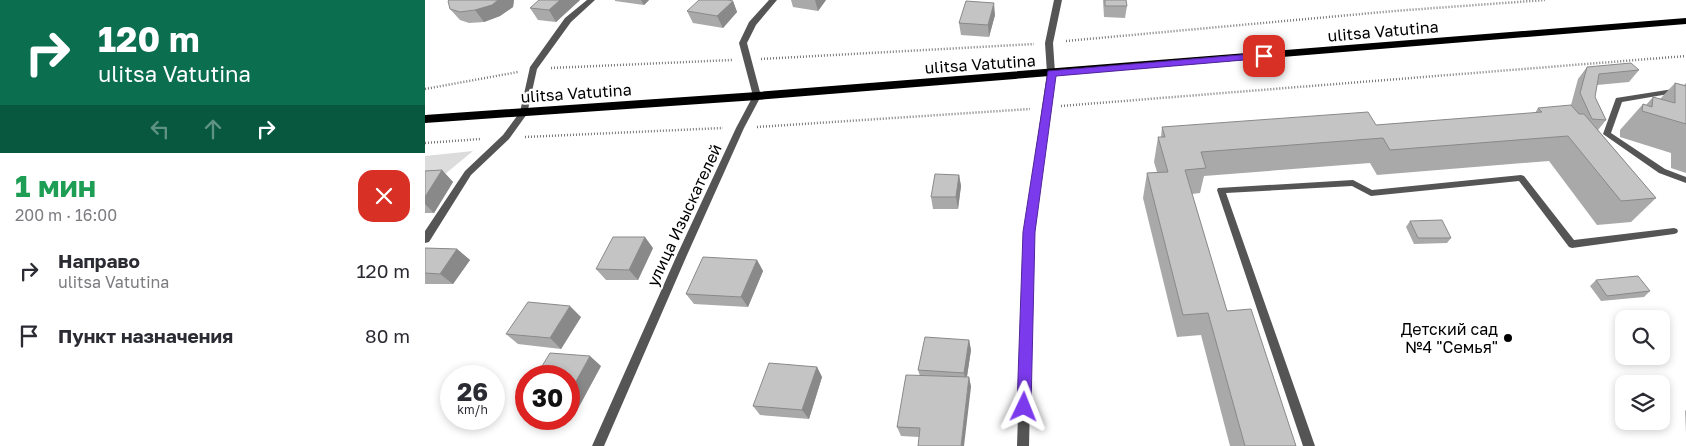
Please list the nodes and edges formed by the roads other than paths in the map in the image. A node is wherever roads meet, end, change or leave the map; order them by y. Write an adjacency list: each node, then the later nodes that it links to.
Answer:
1 (591, 0): 8 (street)
2 (773, 0): 7 (street)
3 (1058, 0): 5 (street)
4 (1686, 21): 5 (main road, ulitsa Vatutina)
5 (1051, 73): 7 (main road, ulitsa Vatutina); 14 (street)
6 (1686, 89): 10 (lane)
7 (757, 96): 8 (main road, ulitsa Vatutina); 13 (street, улица Изыскателей)
8 (524, 112): 9 (main road, ulitsa Vatutina); 12 (street)
9 (425, 119)
10 (1686, 180)
11 (1674, 231): 15 (lane)
12 (425, 239)
13 (599, 446)
14 (1023, 446)
15 (1309, 446)

